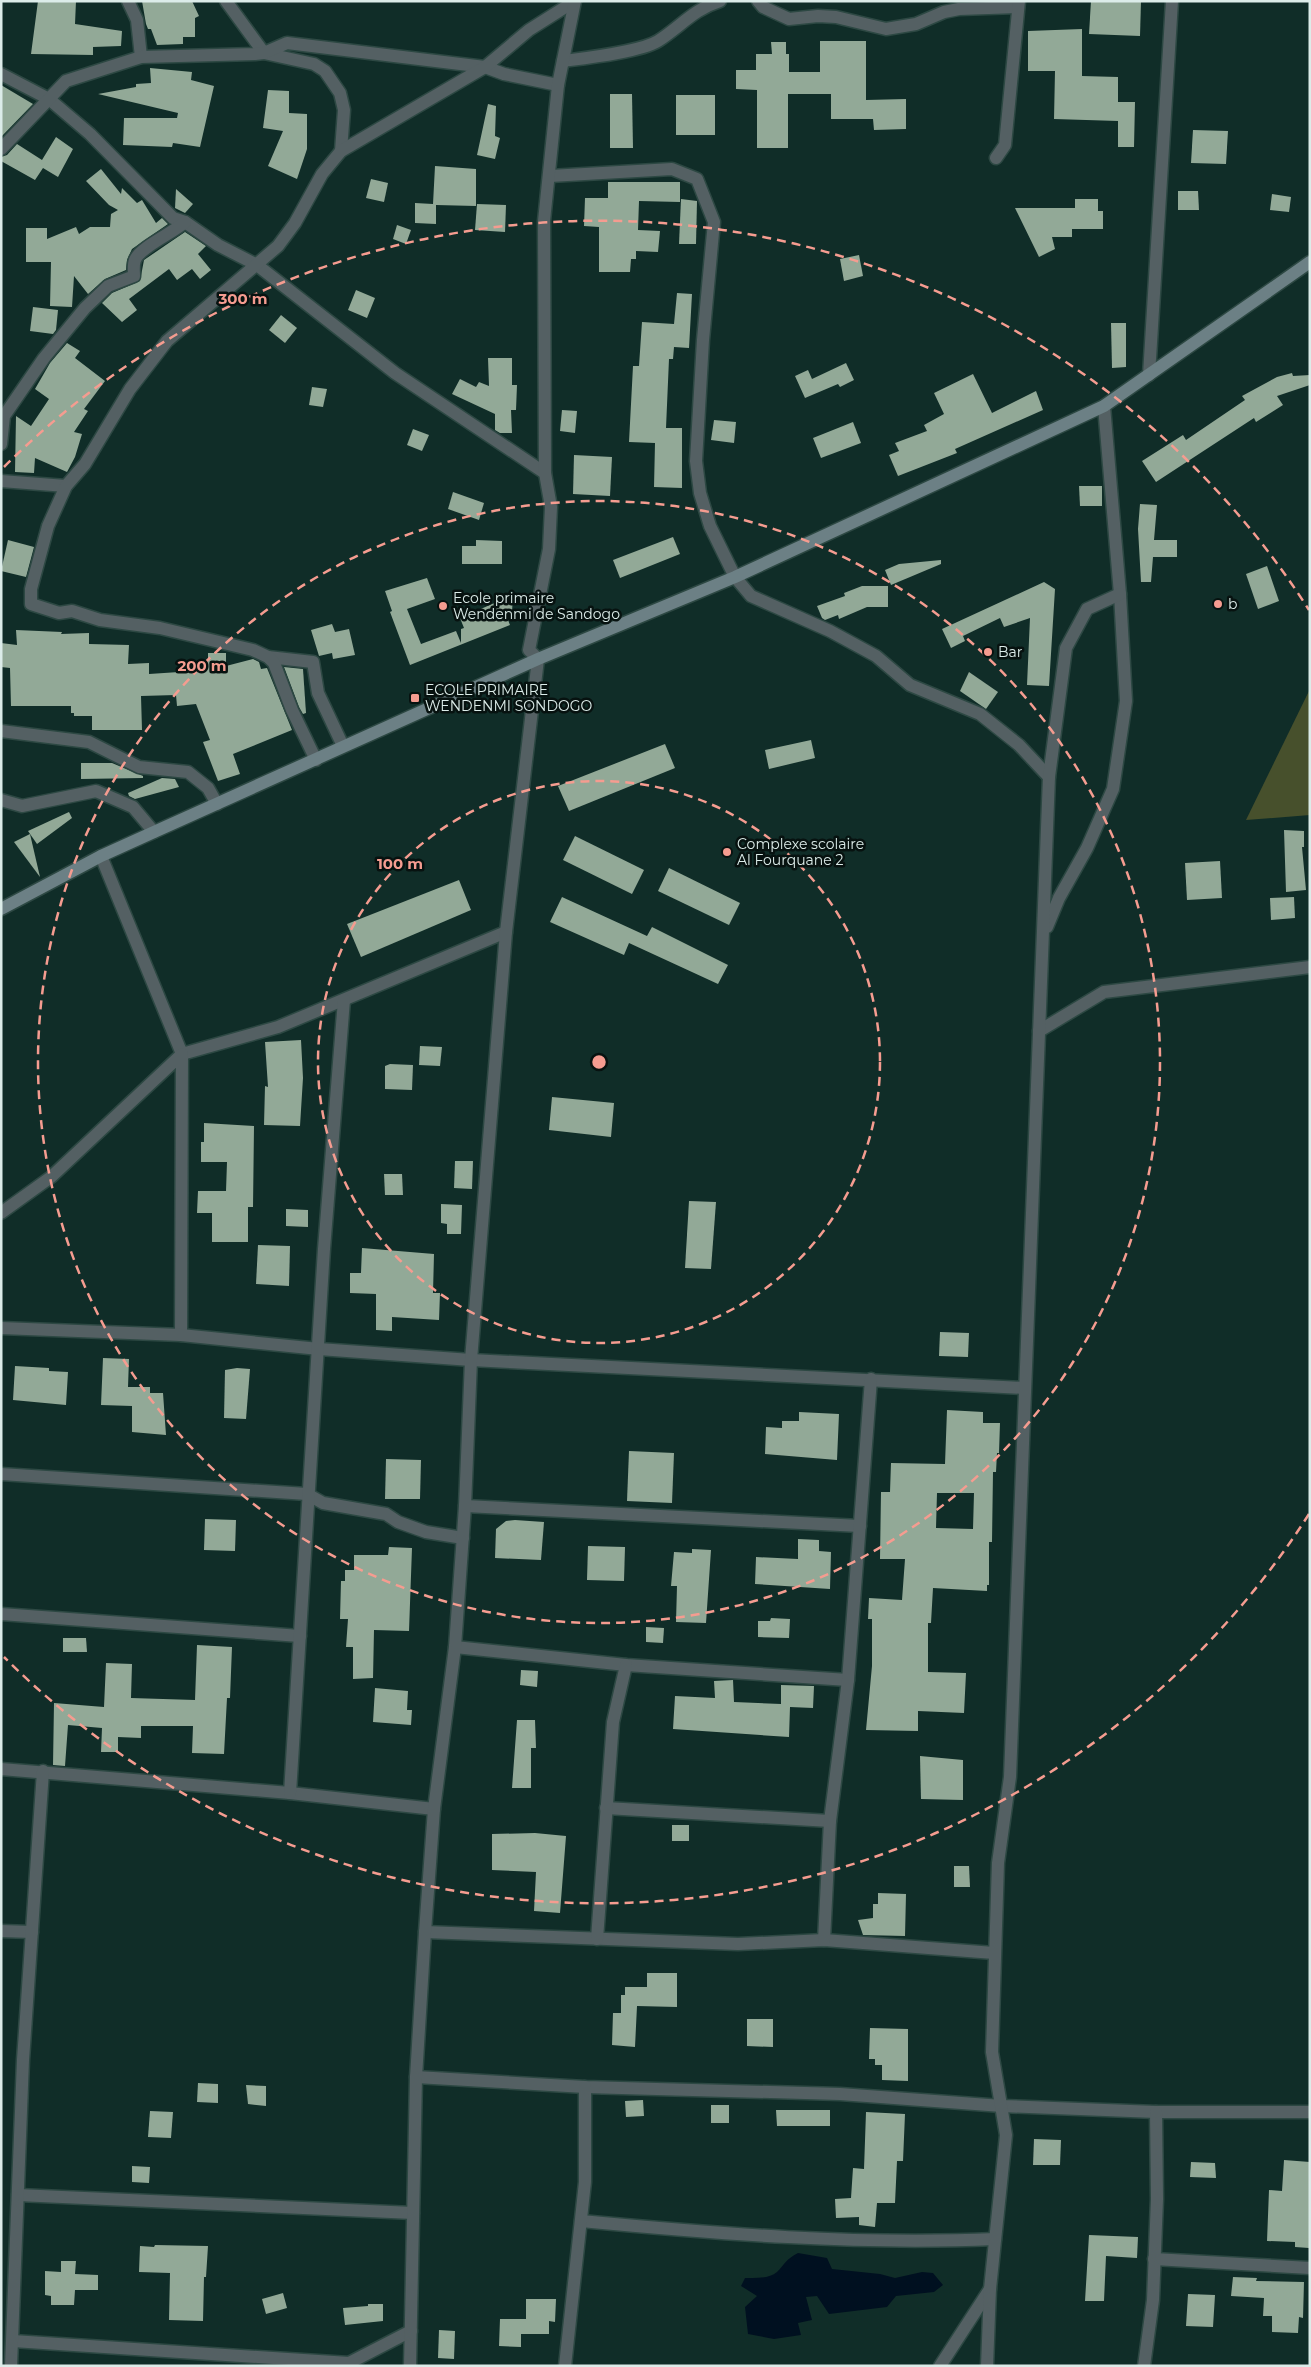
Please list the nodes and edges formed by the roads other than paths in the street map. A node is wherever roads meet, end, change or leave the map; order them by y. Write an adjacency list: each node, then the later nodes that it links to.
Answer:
1 (128, 1): 8 (street)
2 (226, 1): 7 (street)
3 (720, 1): 9 (street)
4 (758, 1): 6 (street)
5 (1172, 1): 21 (street)
6 (1019, 4): 16 (street)
7 (264, 53): 8 (street); 10 (street); 15 (street)
8 (142, 56): 13 (street)
9 (563, 61): 10 (street); 12 (street)
10 (485, 67): 12 (street); 15 (street)
11 (1, 74): 13 (street)
12 (558, 85): 17 (street)
13 (49, 99): 14 (street); 18 (street)
14 (1, 149)
15 (341, 150): 20 (street)
16 (996, 158)
17 (550, 176): 24 (street); 27 (street)
18 (185, 222): 20 (street); 23 (street)
19 (1310, 262): 21 (street)
20 (257, 265): 24 (street); 26 (street)
21 (1149, 375): 22 (street)
22 (1104, 406): 27 (street); 28 (street)
23 (1, 444)
24 (544, 473): 30 (street)
25 (1, 480): 26 (street)
26 (66, 486): 29 (street)
27 (735, 577): 30 (street); 34 (street)
28 (1120, 594): 34 (street); 41 (street)
29 (268, 657): 32 (street); 33 (street)
30 (538, 659): 32 (street); 40 (street)
31 (1, 731): 36 (street)
32 (344, 746): 33 (street)
33 (316, 760): 36 (street)
34 (1049, 777): 41 (street)
35 (1, 800): 37 (street)
36 (217, 804): 37 (street)
37 (154, 832): 38 (street)
38 (101, 856): 39 (street); 45 (street)
39 (1, 909)
40 (506, 932): 43 (street); 50 (street)
41 (1044, 934): 44 (street)
42 (1310, 967): 44 (street)
43 (344, 1000): 45 (street); 49 (street)
44 (1039, 1031): 52 (street)
45 (182, 1054): 46 (street); 48 (street)
46 (1, 1213)
47 (1, 1328): 48 (street)
48 (181, 1335): 49 (street)
49 (319, 1349): 50 (street); 54 (street)
50 (471, 1360): 51 (street); 55 (street)
51 (871, 1379): 52 (street); 56 (street)
52 (1024, 1388): 74 (street)
53 (1, 1474): 54 (street)
54 (308, 1494): 57 (street); 59 (street)
55 (465, 1506): 56 (street); 57 (street)
56 (860, 1526): 62 (street)
57 (463, 1538): 60 (street)
58 (1, 1614): 59 (street)
59 (300, 1636): 65 (street)
60 (455, 1647): 61 (street); 67 (street)
61 (626, 1665): 62 (street); 66 (street)
62 (848, 1680): 68 (street)
63 (1, 1769): 64 (street)
64 (43, 1771): 65 (street); 70 (street)
65 (290, 1793): 67 (street)
66 (606, 1808): 68 (street); 72 (street)
67 (434, 1809): 71 (street)
68 (830, 1821): 73 (street)
69 (1, 1931): 70 (street)
70 (32, 1932): 80 (street)
71 (425, 1932): 72 (street); 75 (street)
72 (597, 1939): 73 (street)
73 (824, 1940): 74 (street)
74 (994, 1954): 77 (street)
75 (416, 2077): 76 (street); 81 (street)
76 (585, 2087): 77 (street); 82 (street)
77 (1002, 2106): 78 (street); 83 (street)
78 (1156, 2112): 79 (street); 84 (street)
79 (1310, 2112)
80 (18, 2195): 81 (street); 88 (street)
81 (413, 2213): 87 (street)
82 (582, 2221): 83 (street); 91 (street)
83 (995, 2239): 86 (street)
84 (1154, 2259): 85 (street); 94 (street)
85 (1310, 2268)
86 (990, 2289): 92 (street); 93 (street)
87 (411, 2331): 88 (street); 90 (street)
88 (13, 2341): 89 (street)
89 (11, 2366)
90 (410, 2366)
91 (565, 2366)
92 (940, 2366)
93 (987, 2366)
94 (1144, 2366)

